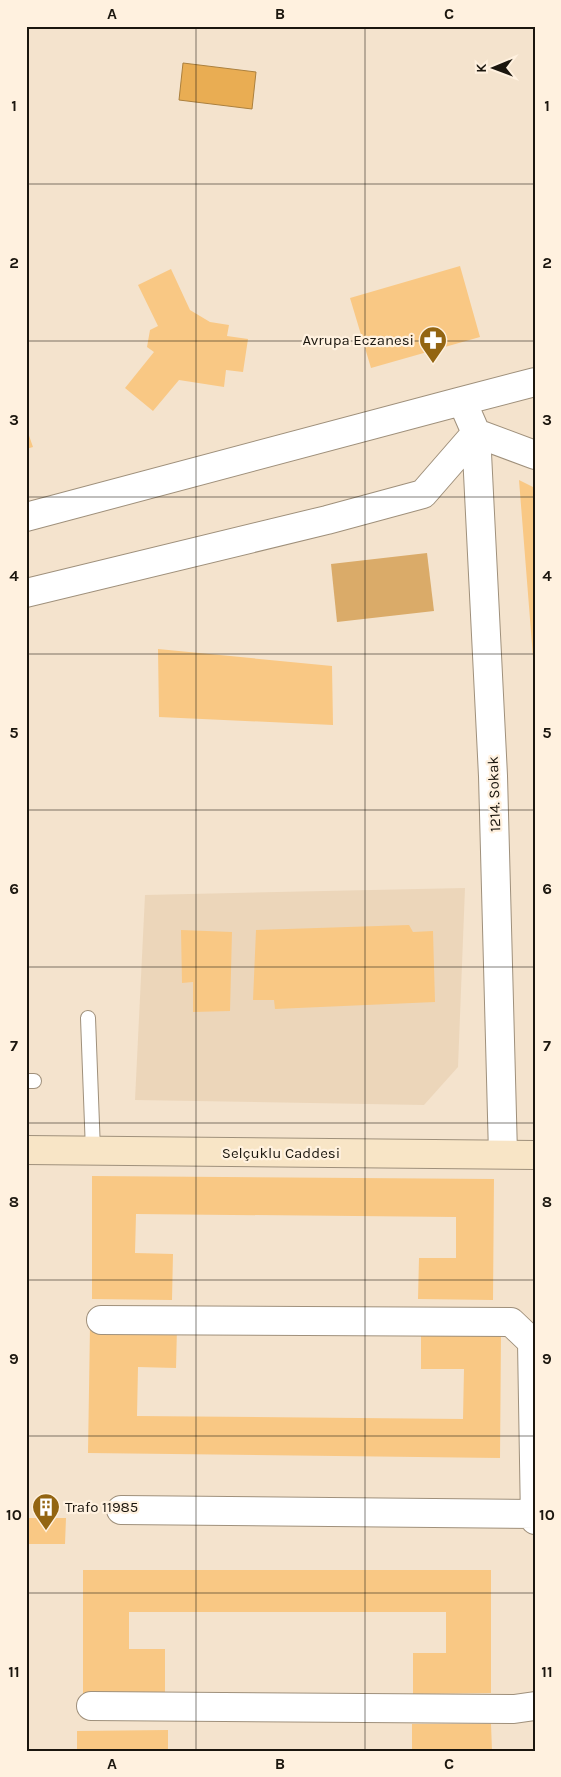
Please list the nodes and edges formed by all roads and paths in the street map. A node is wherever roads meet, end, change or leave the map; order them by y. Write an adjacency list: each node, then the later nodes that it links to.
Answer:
1 (535, 382): 2 (street)
2 (462, 401): 3 (street); 5 (street)
3 (476, 433): 4 (street); 6 (street); 10 (street, 1214. Sokak)
4 (535, 455)
5 (26, 517)
6 (26, 592)
7 (88, 1018): 9 (lane)
8 (26, 1150): 9 (street, Selçuklu Caddesi)
9 (93, 1151): 10 (street, Selçuklu Caddesi)
10 (503, 1154): 11 (street, Selçuklu Caddesi)
11 (535, 1155)
12 (101, 1320): 14 (street)
13 (121, 1510): 14 (street)
14 (535, 1514): 15 (street)
15 (535, 1520)
16 (91, 1706): 17 (street)
17 (535, 1706)

